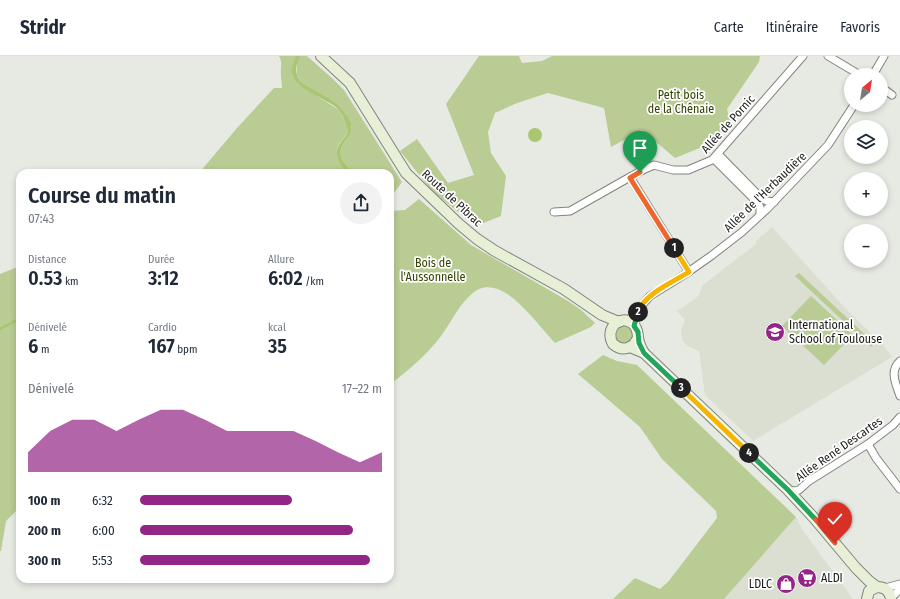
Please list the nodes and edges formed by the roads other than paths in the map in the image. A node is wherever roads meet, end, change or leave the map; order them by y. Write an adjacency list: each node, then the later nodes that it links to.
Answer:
1 (803, 56): 10 (street, Allée de Pornic)
2 (828, 56): 5 (street)
3 (884, 56): 6 (street)
4 (323, 57): 16 (main road, Route de Pibrac)
5 (848, 68)
6 (877, 68)
7 (888, 92): 8 (street)
8 (892, 95)
9 (849, 112): 12 (street, Allée de l'Herbaudière)
10 (716, 156): 11 (street, Allée de Pornic); 12 (street); 14 (street)
11 (630, 178): 13 (street, Allée de Pornic); 15 (street)
12 (774, 202): 14 (street, Allée de l'Herbaudière)
13 (554, 212)
14 (760, 215): 15 (street, Allée de l'Herbaudière)
15 (689, 272): 17 (street, Allée de l'Herbaudière)
16 (602, 315): 17 (main road, Route de Pibrac); 18 (main road, Route de Pibrac)
17 (627, 323): 18 (main road); 19 (main road)
18 (611, 330): 20 (main road)
19 (638, 337): 20 (main road); 21 (main road)
20 (630, 347): 21 (main road)
21 (644, 353): 27 (main road)
22 (900, 361): 23 (street)
23 (900, 396)
24 (900, 416): 25 (street, Allée René Descartes)
25 (868, 444): 26 (street); 27 (street, Allée René Descartes)
26 (900, 488)
27 (788, 490): 28 (main road)
28 (856, 568): 30 (main road); 32 (main road)
29 (900, 584): 30 (street)
30 (881, 587): 32 (main road); 33 (main road)
31 (900, 589): 33 (street)
32 (867, 596)
33 (891, 599)

